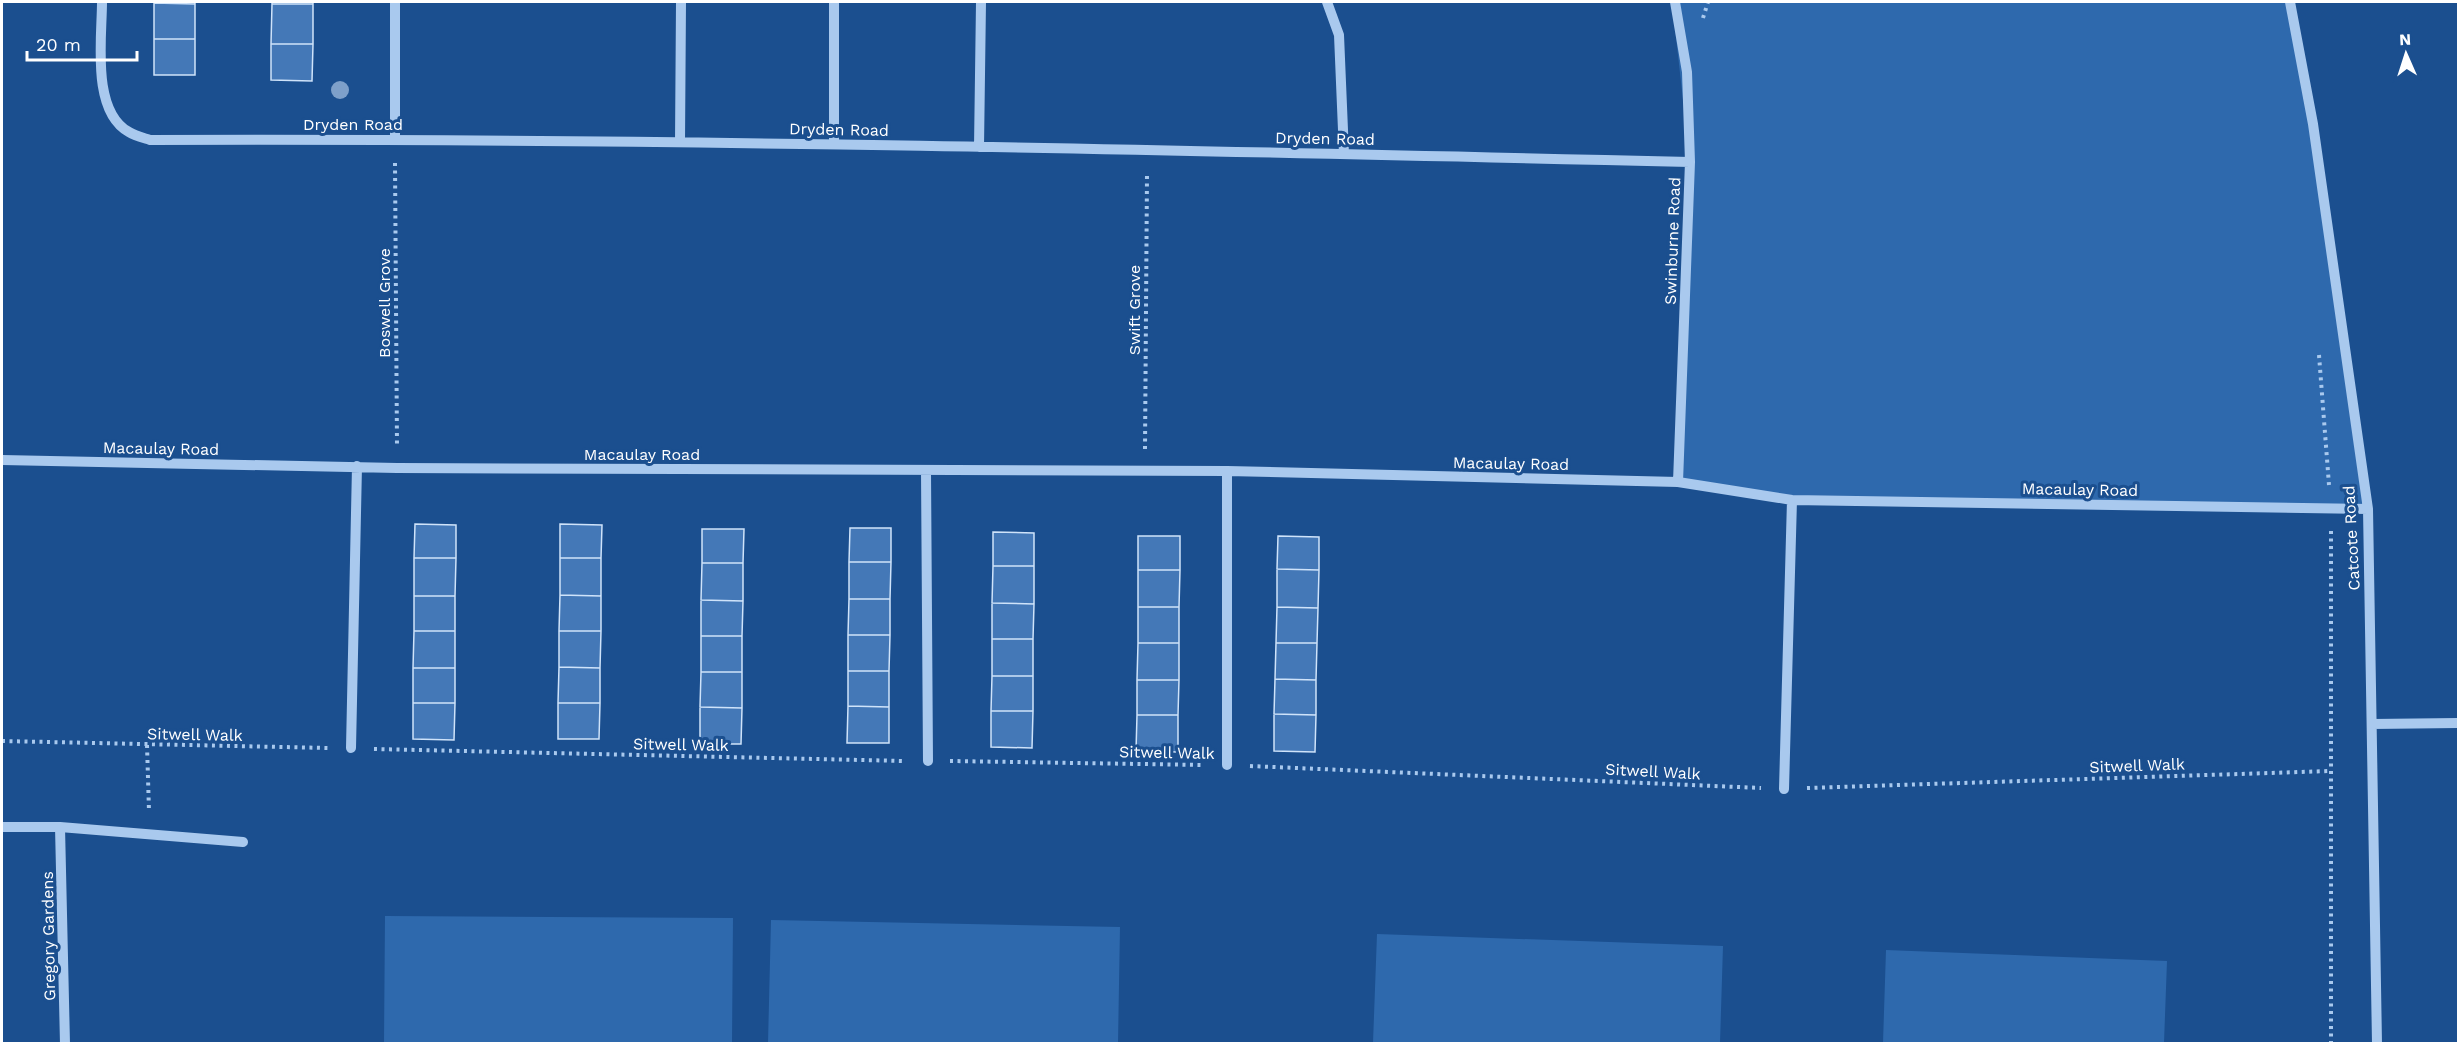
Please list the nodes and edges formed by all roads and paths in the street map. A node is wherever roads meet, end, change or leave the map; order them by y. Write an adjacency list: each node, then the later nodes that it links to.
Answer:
1 (102, 2): 9 (street, Dryden Road)
2 (395, 2): 9 (street)
3 (681, 2): 10 (street)
4 (834, 2): 11 (street)
5 (981, 2): 12 (street)
6 (1327, 2): 14 (street)
7 (1675, 2): 15 (street, Swinburne Road)
8 (2290, 2): 24 (street, Catcote Road)
9 (395, 139): 10 (street, Dryden Road); 18 (path, Boswell Grove)
10 (680, 142): 11 (street, Dryden Road)
11 (834, 144): 12 (street, Dryden Road)
12 (979, 147): 13 (street, Dryden Road)
13 (1147, 149): 14 (street, Dryden Road); 20 (path, Swift Grove)
14 (1344, 154): 15 (street, Dryden Road)
15 (1690, 162): 22 (street, Swinburne Road)
16 (2, 460): 17 (street, Macaulay Road)
17 (357, 466): 18 (street, Macaulay Road); 29 (street)
18 (398, 468): 19 (street, Macaulay Road)
19 (926, 471): 20 (street, Macaulay Road); 30 (street)
20 (1144, 471): 21 (street, Macaulay Road)
21 (1227, 471): 22 (street, Macaulay Road); 31 (street)
22 (1678, 482): 23 (street, Macaulay Road)
23 (1792, 500): 24 (street, Macaulay Road); 33 (street)
24 (2368, 509): 26 (street, Catcote Road)
25 (2458, 723): 26 (street)
26 (2372, 724): 39 (street, Catcote Road)
27 (2, 741): 28 (path, Sitwell Walk)
28 (147, 746): 29 (path, Sitwell Walk); 36 (path)
29 (351, 748): 30 (path, Sitwell Walk)
30 (928, 761): 31 (path, Sitwell Walk)
31 (1227, 765): 33 (path, Sitwell Walk)
32 (2331, 771): 33 (path, Sitwell Walk)
33 (1784, 789)
34 (2, 827): 35 (street)
35 (60, 827): 36 (street); 38 (street, Gregory Gardens)
36 (149, 835): 37 (street)
37 (243, 842)
38 (65, 1044)
39 (2377, 1044)

